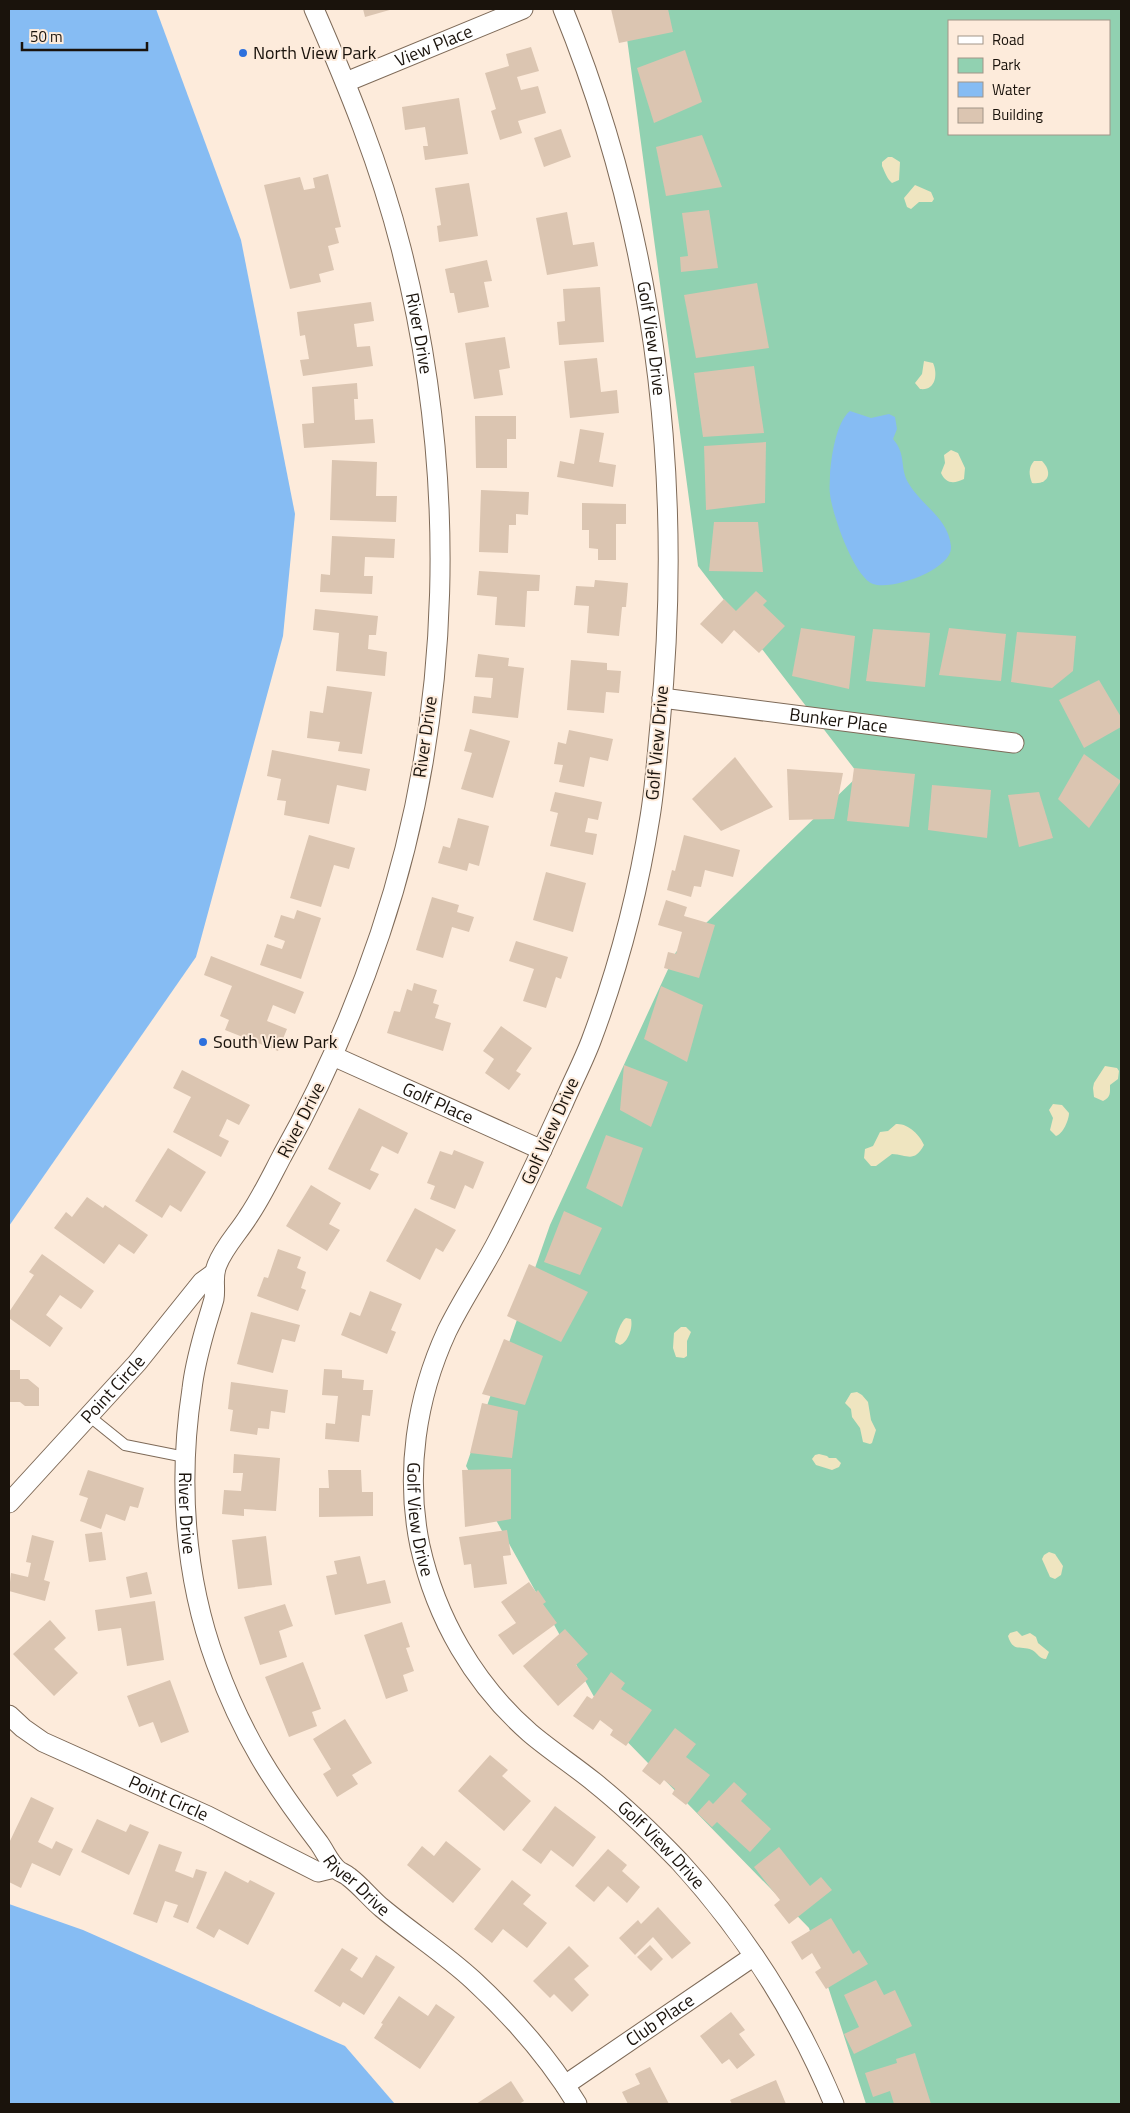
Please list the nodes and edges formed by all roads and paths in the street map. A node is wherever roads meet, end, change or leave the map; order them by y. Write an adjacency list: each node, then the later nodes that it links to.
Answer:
1 (314, 9): 4 (street, River Drive)
2 (523, 9): 4 (street, View Place)
3 (563, 9): 5 (street, Golf View Drive)
4 (346, 82): 7 (street, River Drive)
5 (662, 698): 6 (street, Bunker Place); 8 (street, Golf View Drive)
6 (1014, 743)
7 (333, 1056): 8 (street, Golf Place); 9 (street, River Drive)
8 (542, 1150): 15 (street, Golf View Drive)
9 (213, 1274): 10 (street, Point Circle); 11 (street, River Drive)
10 (89, 1416): 11 (lane); 12 (street, Point Circle)
11 (185, 1457): 14 (street, River Drive)
12 (9, 1503)
13 (9, 1715): 14 (street, Point Circle)
14 (334, 1868): 16 (street, River Drive)
15 (754, 1956): 16 (street, Club Place); 18 (street, Golf View Drive)
16 (565, 2085): 17 (street, River Drive)
17 (577, 2104)
18 (834, 2104)

